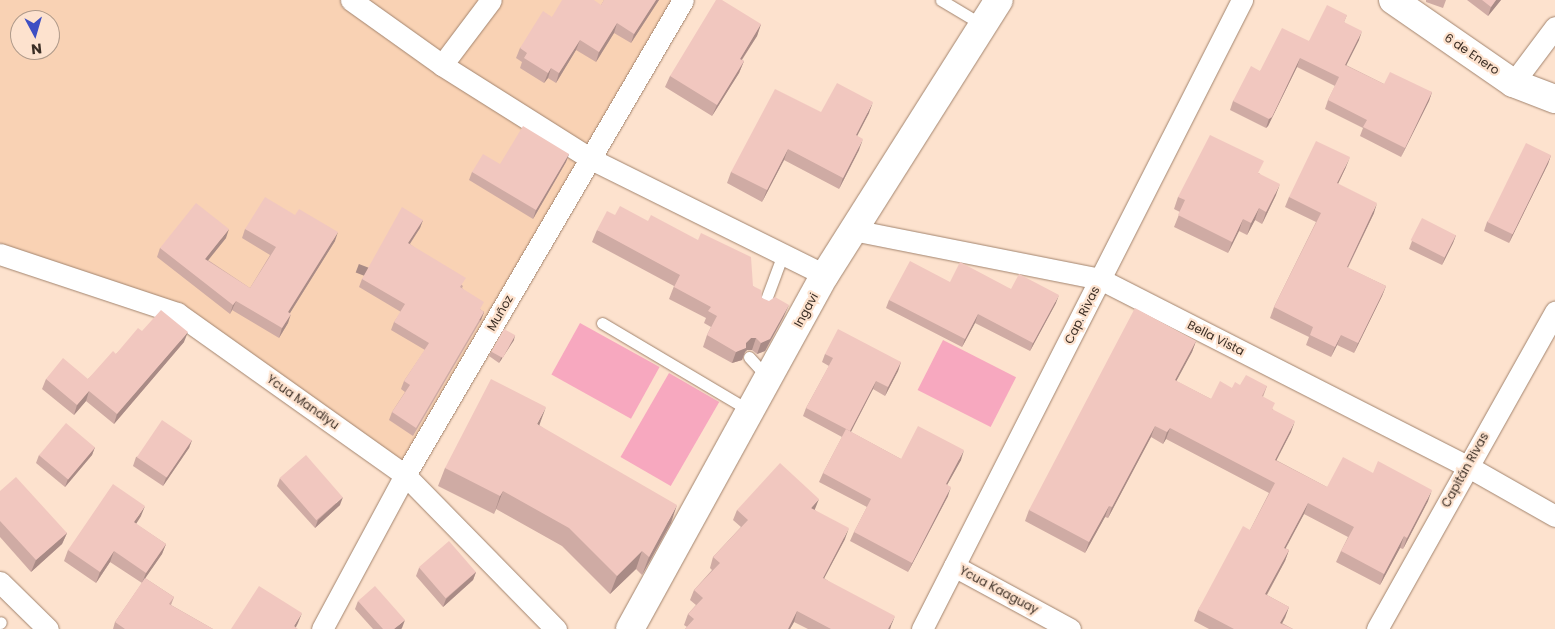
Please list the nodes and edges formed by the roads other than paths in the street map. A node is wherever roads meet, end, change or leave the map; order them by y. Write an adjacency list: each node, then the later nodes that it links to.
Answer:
1 (351, 0): 10 (street)
2 (491, 0): 10 (street)
3 (683, 0): 13 (street, Muñoz)
4 (940, 0): 8 (lane)
5 (999, 0): 8 (main road, Ingavi)
6 (1242, 0): 18 (street, Cap. Rivas)
7 (1393, 0): 11 (main road, 6 de Enero)
8 (983, 25): 14 (main road, Ingavi)
9 (1555, 27): 11 (street)
10 (442, 65): 13 (street)
11 (1513, 82): 12 (main road, 6 de Enero)
12 (1555, 99)
13 (591, 159): 16 (street); 26 (street, Muñoz)
14 (853, 230): 17 (main road, Ingavi); 18 (street, Bella Vista)
15 (0, 254): 26 (street, Ycua Mandiyu)
16 (783, 254): 17 (street); 19 (lane)
17 (825, 275): 23 (main road, Ingavi)
18 (1100, 279): 25 (street, Bella Vista); 28 (street, Cap. Rivas)
19 (764, 305)
20 (1555, 312): 25 (street, Capitán Rivas)
21 (602, 323): 24 (lane)
22 (749, 357): 23 (lane)
23 (768, 379): 24 (main road, Ingavi)
24 (750, 411): 33 (main road, Ingavi)
25 (1467, 466): 27 (street, Bella Vista); 36 (street, Capitán Rivas)
26 (405, 475): 31 (street, Muñoz); 32 (street, Ycua Mandiyu)
27 (1555, 516)
28 (954, 566): 34 (street, Cap. Rivas); 35 (street, Ycua Kaaguay)
29 (0, 582): 30 (street)
30 (48, 629)
31 (322, 629)
32 (556, 629)
33 (630, 629)
34 (922, 629)
35 (1070, 629)
36 (1377, 629)

